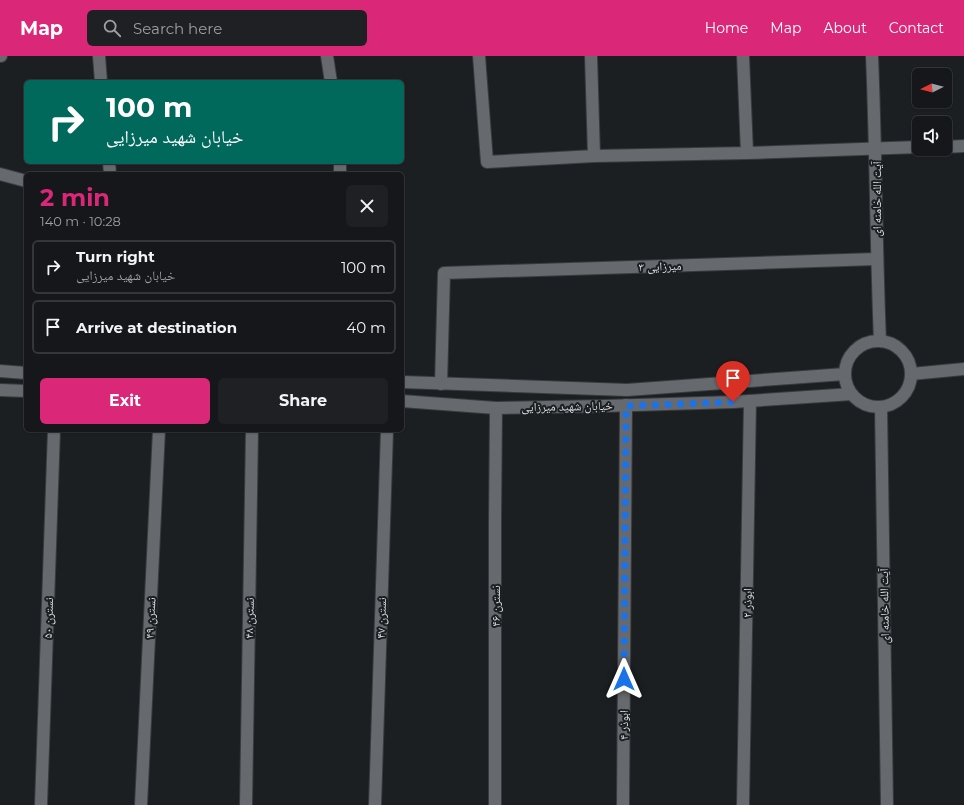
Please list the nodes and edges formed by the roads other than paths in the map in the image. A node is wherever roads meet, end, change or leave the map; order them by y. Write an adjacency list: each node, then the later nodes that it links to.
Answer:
1 (99, 56): 7 (street)
2 (327, 56): 8 (street)
3 (479, 56): 14 (street)
4 (591, 56): 14 (street)
5 (743, 56): 13 (street)
6 (872, 56): 12 (street, آیت الله خامنه ای)
7 (102, 80)
8 (331, 80)
9 (964, 146): 10 (street)
10 (952, 147)
11 (912, 148): 12 (street)
12 (876, 149): 13 (street); 17 (street, آیت الله خامنه ای)
13 (747, 153): 14 (street)
14 (594, 156)
15 (0, 174): 16 (street)
16 (24, 180)
17 (876, 259): 18 (street, آیت الله خامنه ای); 25 (street, میرزایی ۳)
18 (880, 341): 22 (street); 23 (street)
19 (964, 369): 23 (street)
20 (0, 371): 21 (street)
21 (24, 372)
22 (845, 374): 25 (street, خیابان شهید میرزایی); 28 (street)
23 (911, 374): 32 (street)
24 (404, 382): 25 (street, خیابان شهید میرزایی)
25 (441, 384)
26 (0, 390): 27 (street)
27 (24, 391)
28 (852, 394): 30 (street, خیابان شهید میرزایی); 32 (street)
29 (404, 401): 33 (street, خیابان شهید میرزایی)
30 (750, 401): 31 (street, خیابان شهید میرزایی); 44 (street, ابوذر ۲)
31 (626, 406): 33 (street, خیابان شهید میرزایی); 43 (street, ابوذر ۴)
32 (881, 407): 45 (street, آیت الله خامنه ای)
33 (496, 408): 42 (street, نسترن ۴۶)
34 (54, 432): 38 (street, نسترن ۵۰)
35 (159, 432): 39 (street, نسترن ۴۹)
36 (252, 432): 40 (street, نسترن ۴۸)
37 (387, 432): 41 (street, نسترن ۴۷)
38 (41, 805)
39 (141, 805)
40 (246, 805)
41 (375, 805)
42 (495, 805)
43 (623, 805)
44 (743, 805)
45 (887, 805)

